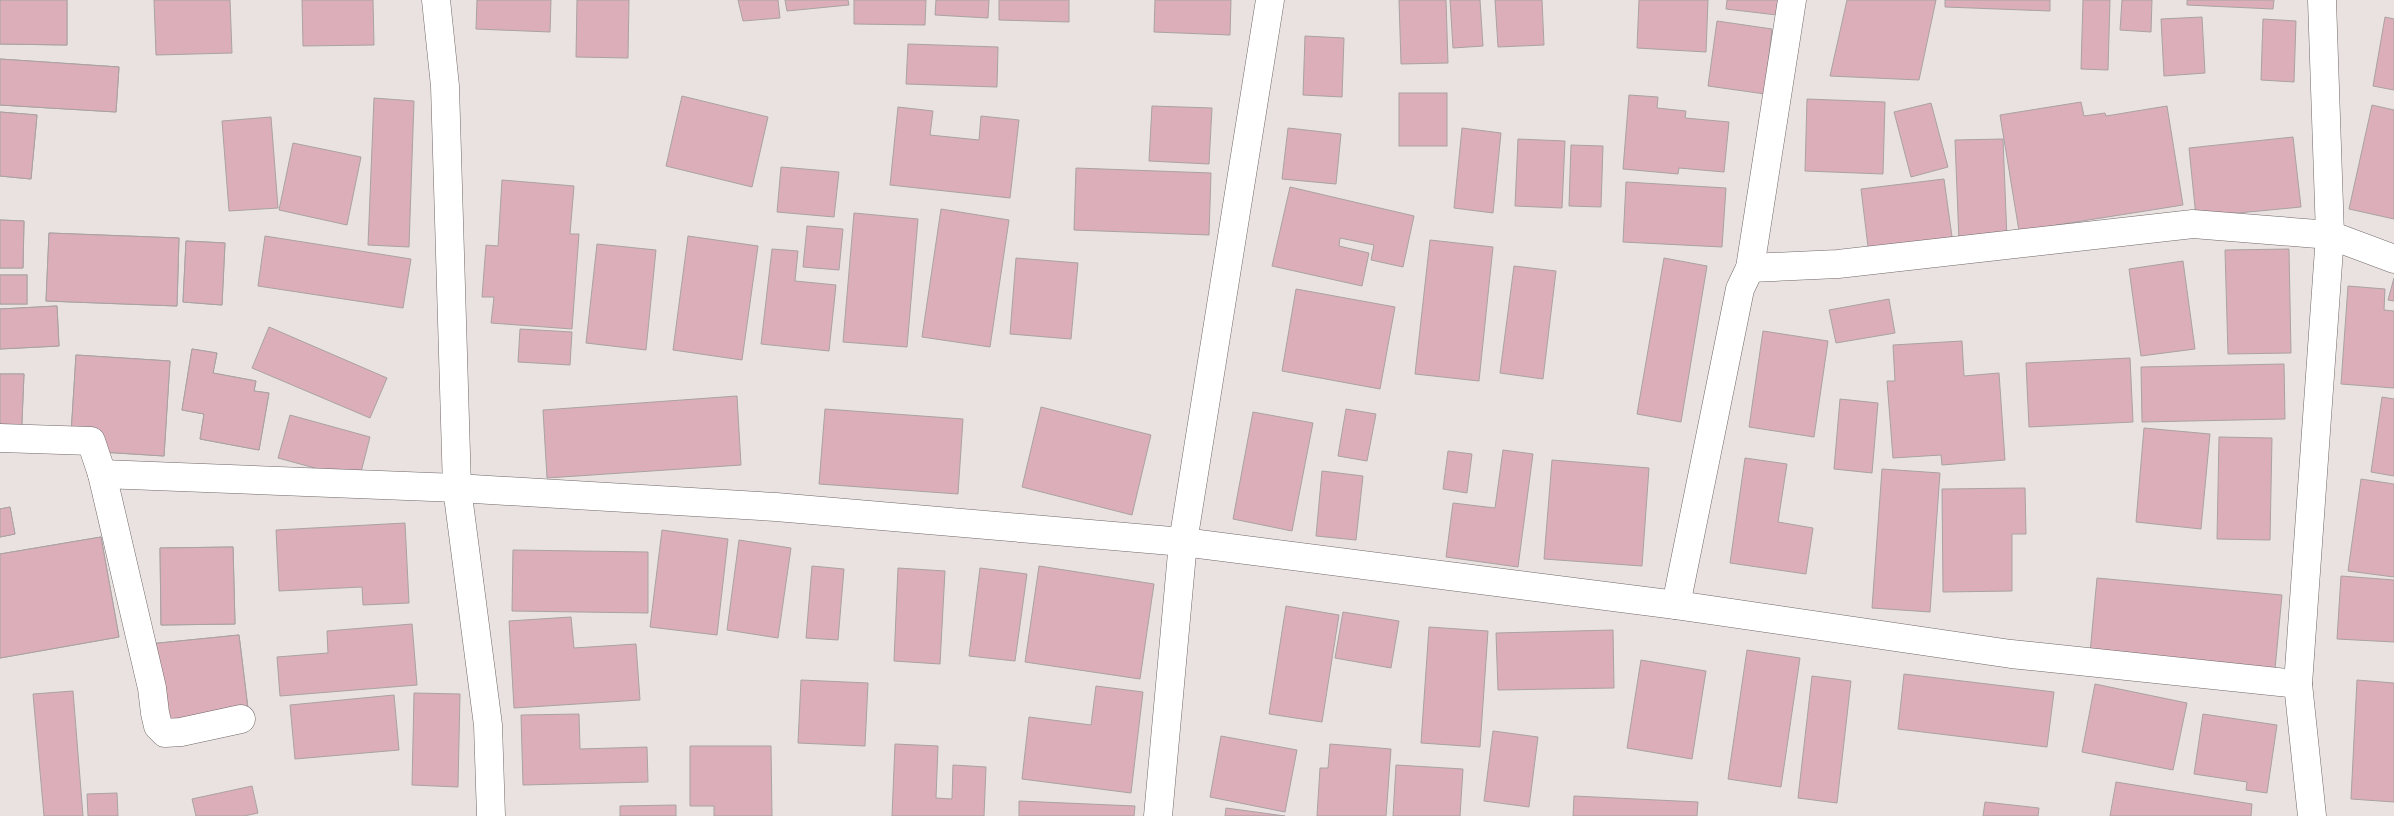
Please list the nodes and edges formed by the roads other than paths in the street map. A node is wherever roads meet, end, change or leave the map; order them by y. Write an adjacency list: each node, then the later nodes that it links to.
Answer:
1 (436, 0): 10 (street)
2 (1270, 0): 11 (street)
3 (1792, 0): 7 (street)
4 (2322, 0): 5 (street)
5 (2330, 235): 6 (street); 7 (street); 13 (street)
6 (2394, 259)
7 (1750, 268): 12 (street)
8 (0, 438): 9 (street)
9 (102, 474): 10 (street); 14 (street)
10 (457, 488): 11 (street); 15 (street)
11 (1183, 542): 12 (street); 16 (street)
12 (1676, 605): 13 (street)
13 (2298, 684): 17 (street)
14 (241, 719)
15 (491, 816)
16 (1158, 816)
17 (2312, 816)

